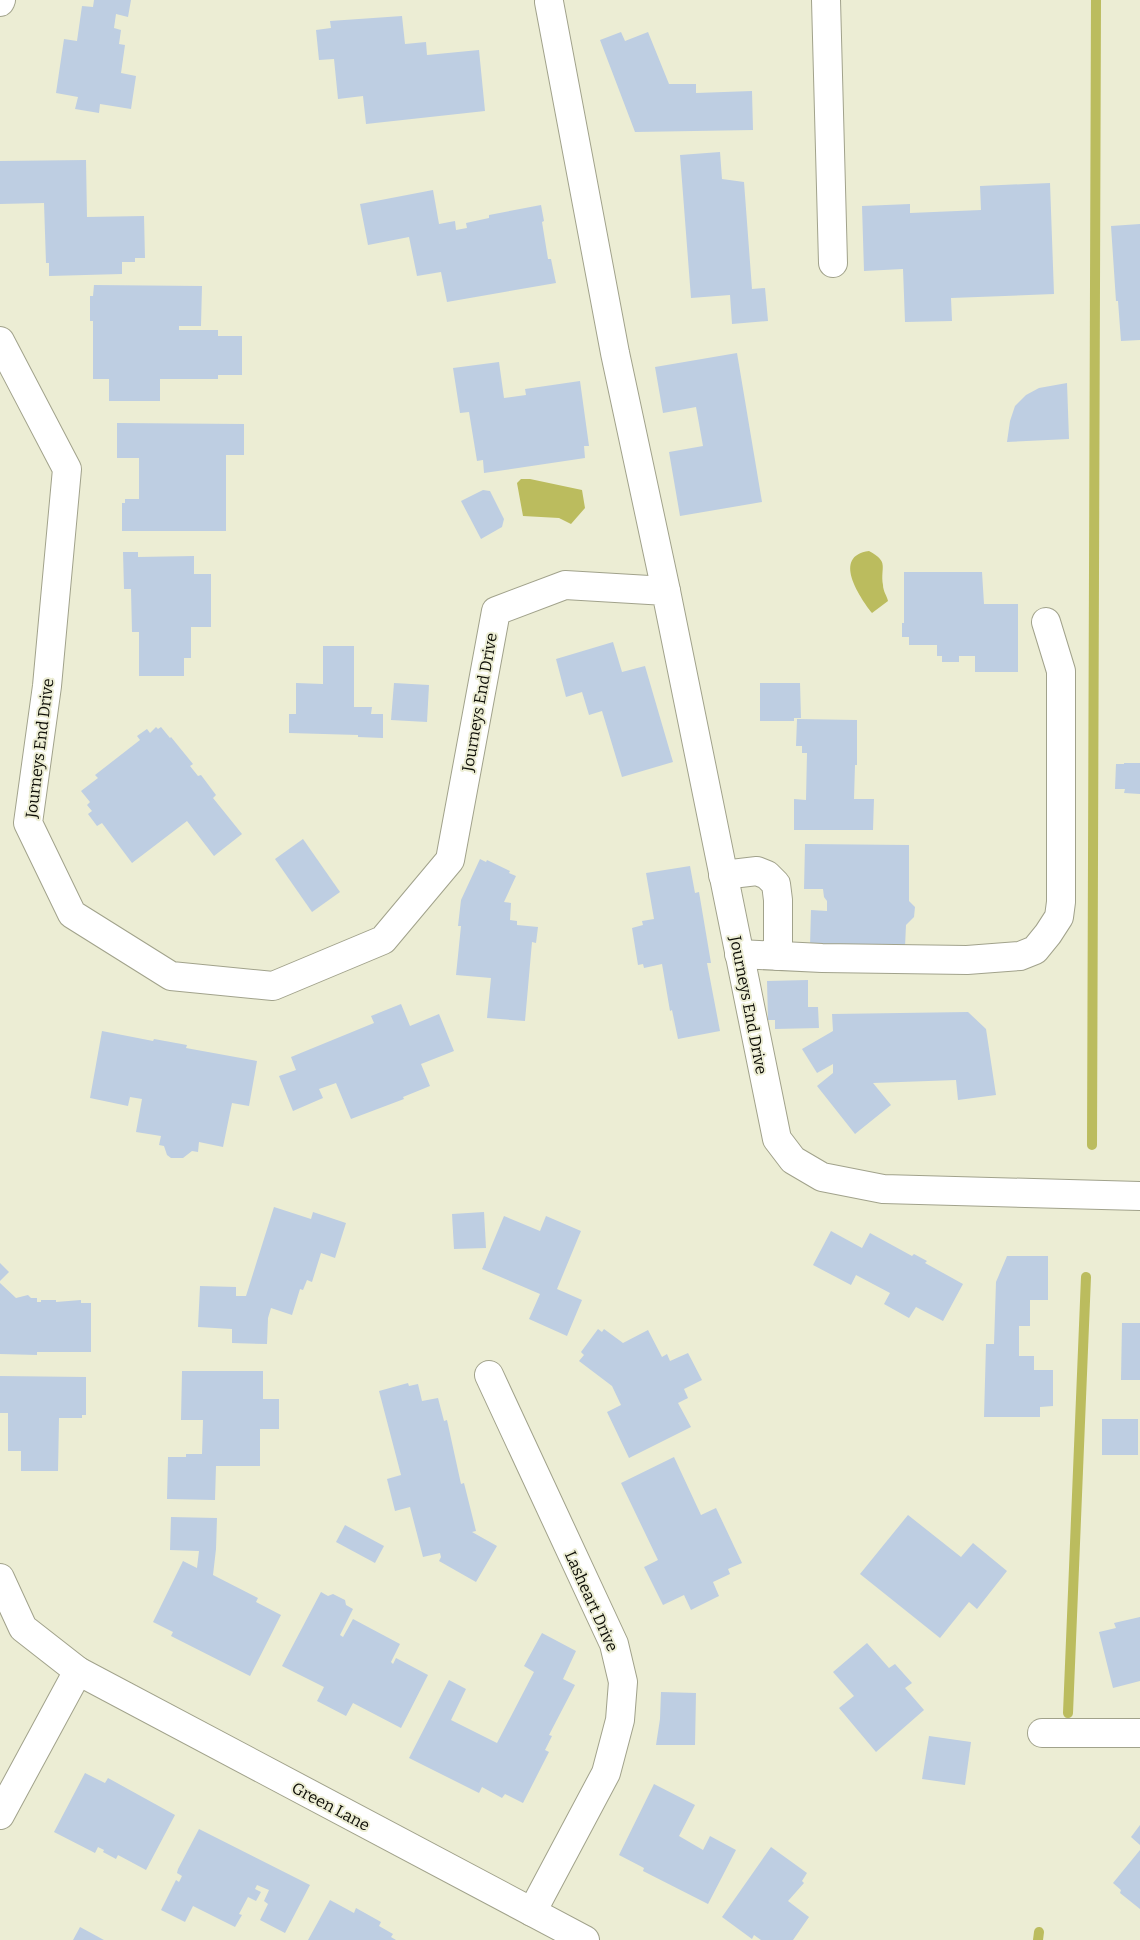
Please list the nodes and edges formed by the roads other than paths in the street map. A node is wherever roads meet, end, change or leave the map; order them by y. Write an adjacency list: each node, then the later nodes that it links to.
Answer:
1 (826, 0): 3 (street)
2 (549, 2): 5 (street)
3 (833, 263)
4 (0, 341): 5 (street, Journeys End Drive)
5 (666, 590): 7 (street, Journeys End Drive)
6 (1046, 622): 9 (street)
7 (723, 874): 8 (street, Journeys End Drive); 9 (street)
8 (739, 954): 9 (street); 10 (street, Journeys End Drive)
9 (778, 956)
10 (1140, 1196)
11 (489, 1376): 17 (street, Lasheart Drive)
12 (0, 1578): 13 (street, Green Lane)
13 (78, 1671): 16 (street); 17 (street, Green Lane)
14 (1140, 1733): 15 (street)
15 (1042, 1734)
16 (0, 1815)
17 (532, 1912): 18 (street, Green Lane)
18 (585, 1940)

